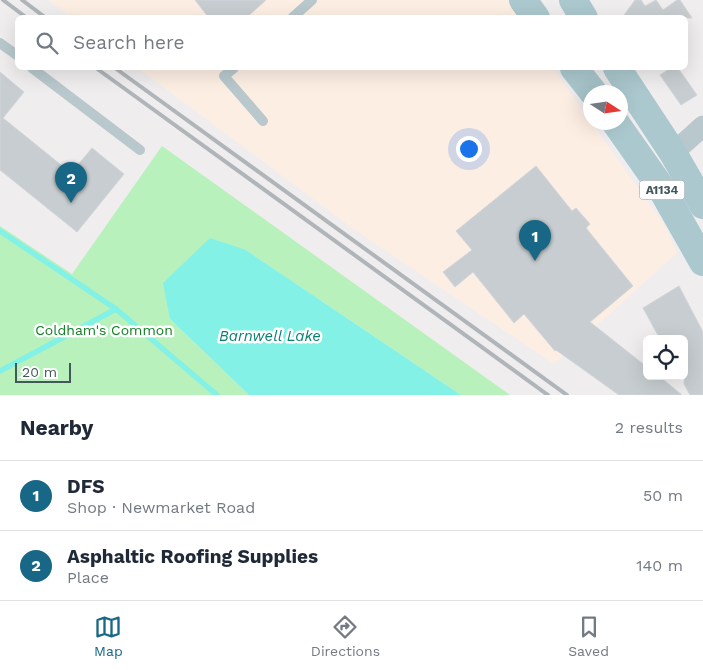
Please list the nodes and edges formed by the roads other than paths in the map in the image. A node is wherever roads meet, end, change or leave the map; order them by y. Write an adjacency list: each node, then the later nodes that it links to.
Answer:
1 (312, 0): 4 (lane)
2 (523, 0): 5 (main road)
3 (573, 0): 6 (main road)
4 (295, 15)
5 (534, 15)
6 (582, 15)
7 (0, 43): 8 (lane)
8 (15, 54)
9 (35, 70): 17 (lane)
10 (232, 70): 14 (lane)
11 (576, 70): 13 (main road)
12 (618, 70): 18 (main road, A1134)
13 (587, 85)
14 (263, 121)
15 (702, 126): 18 (street)
16 (621, 130): 20 (main road, A1134)
17 (140, 150)
18 (673, 153): 19 (main road, A1134)
19 (703, 205)
20 (703, 262)

